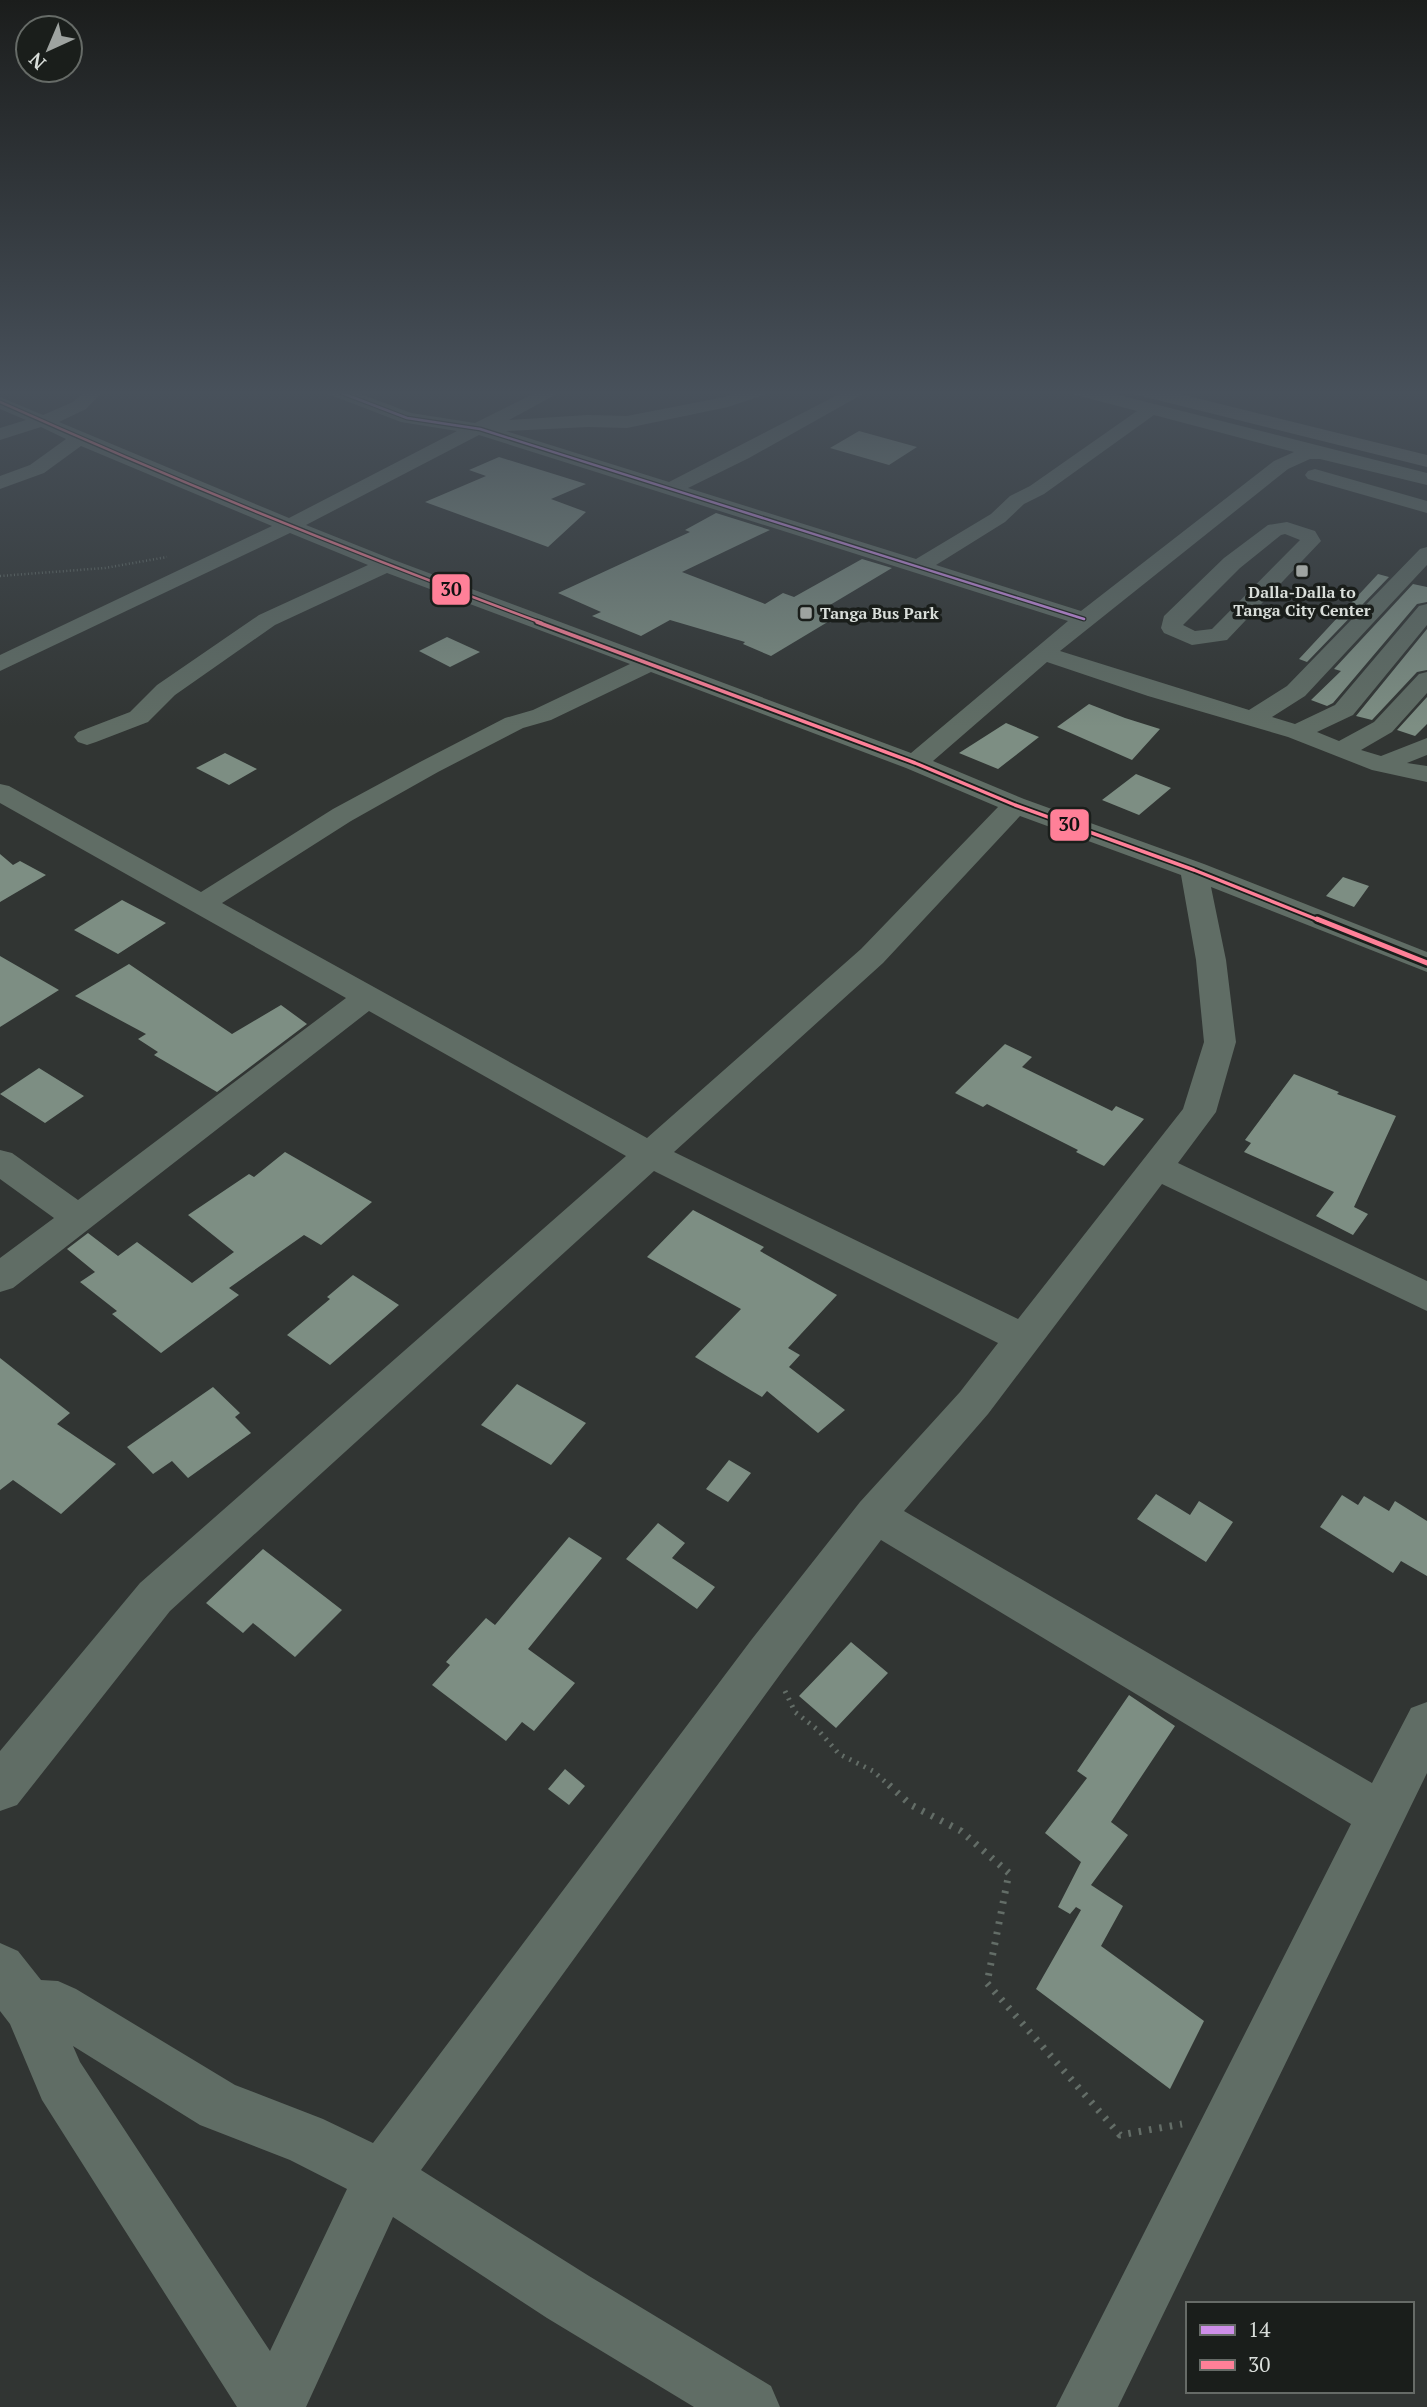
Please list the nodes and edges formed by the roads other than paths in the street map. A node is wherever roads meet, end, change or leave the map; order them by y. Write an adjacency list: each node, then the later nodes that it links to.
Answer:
1 (233, 502): 6 (street)
2 (332, 502): 6 (street)
3 (710, 502): 11 (street)
4 (1015, 502): 11 (street)
5 (1234, 502): 7 (street)
6 (289, 526): 10 (street); 16 (street)
7 (1177, 547): 9 (street); 13 (street)
8 (1427, 553): 18 (street)
9 (1232, 563): 9 (street)
10 (386, 565): 15 (street); 20 (street)
11 (917, 568): 13 (street)
12 (1427, 611): 19 (street)
13 (1084, 619): 14 (street)
14 (1042, 653): 18 (street); 23 (street)
15 (652, 663): 23 (street); 29 (street)
16 (0, 664)
17 (1427, 679): 22 (street)
18 (1252, 719): 19 (street)
19 (1297, 732): 22 (street)
20 (87, 737)
21 (1427, 746): 24 (street)
22 (1340, 751): 24 (street)
23 (915, 763): 27 (street)
24 (1381, 765): 25 (street)
25 (1427, 774)
26 (0, 792): 29 (street)
27 (1015, 804): 28 (street); 32 (street)
28 (1194, 870): 30 (street); 34 (street)
29 (201, 904): 31 (street)
30 (1427, 963)
31 (367, 998): 32 (street); 35 (street)
32 (649, 1154): 38 (street); 41 (street)
33 (0, 1162): 35 (street)
34 (1156, 1167): 37 (street); 38 (street)
35 (79, 1218): 36 (street)
36 (0, 1278)
37 (1427, 1297)
38 (1024, 1339): 39 (street)
39 (875, 1515): 42 (street); 44 (street)
40 (1427, 1724): 42 (street)
41 (0, 1788)
42 (1381, 1815): 47 (street)
43 (14, 1987): 44 (street); 45 (street)
44 (382, 2177): 45 (street); 46 (street)
45 (273, 2407)
46 (750, 2407)
47 (1086, 2407)

